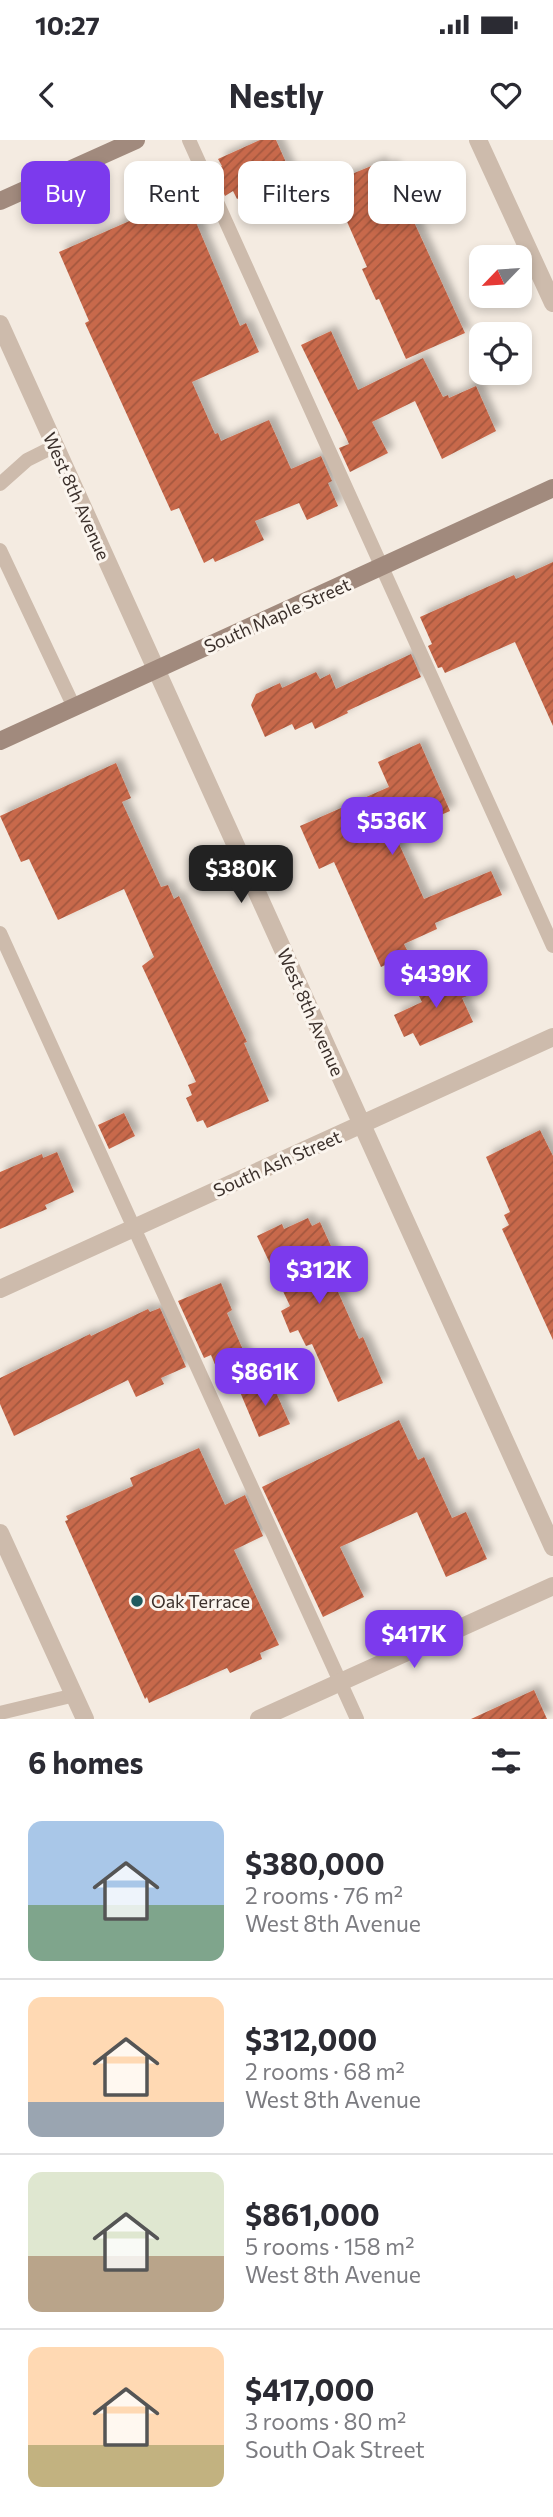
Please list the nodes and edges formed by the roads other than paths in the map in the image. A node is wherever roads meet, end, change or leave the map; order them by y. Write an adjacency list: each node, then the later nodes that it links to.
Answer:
1 (136, 140): 4 (main road)
2 (189, 140): 11 (lane)
3 (478, 140): 5 (street)
4 (0, 201)
5 (553, 303)
6 (0, 324): 7 (street, West 8th Avenue)
7 (55, 446): 8 (lane); 12 (street, West 8th Avenue)
8 (0, 484)
9 (553, 488): 11 (main road, South Maple Street)
10 (0, 550): 13 (lane)
11 (381, 567): 12 (main road, South Maple Street); 16 (lane)
12 (155, 670): 13 (main road, South Maple Street); 18 (street, West 8th Avenue)
13 (74, 707): 14 (main road, South Maple Street)
14 (0, 741)
15 (0, 933): 19 (lane)
16 (553, 946)
17 (553, 1037): 18 (street, South Ash Street)
18 (362, 1124): 19 (street, South Ash Street); 22 (street, West 8th Avenue)
19 (133, 1228): 20 (street, South Ash Street); 24 (lane)
20 (0, 1289)
21 (0, 1533): 25 (street)
22 (553, 1547)
23 (553, 1586): 24 (street)
24 (340, 1682): 28 (street); 29 (lane)
25 (75, 1695): 26 (lane); 27 (street)
26 (0, 1713)
27 (85, 1719)
28 (259, 1719)
29 (357, 1719)

